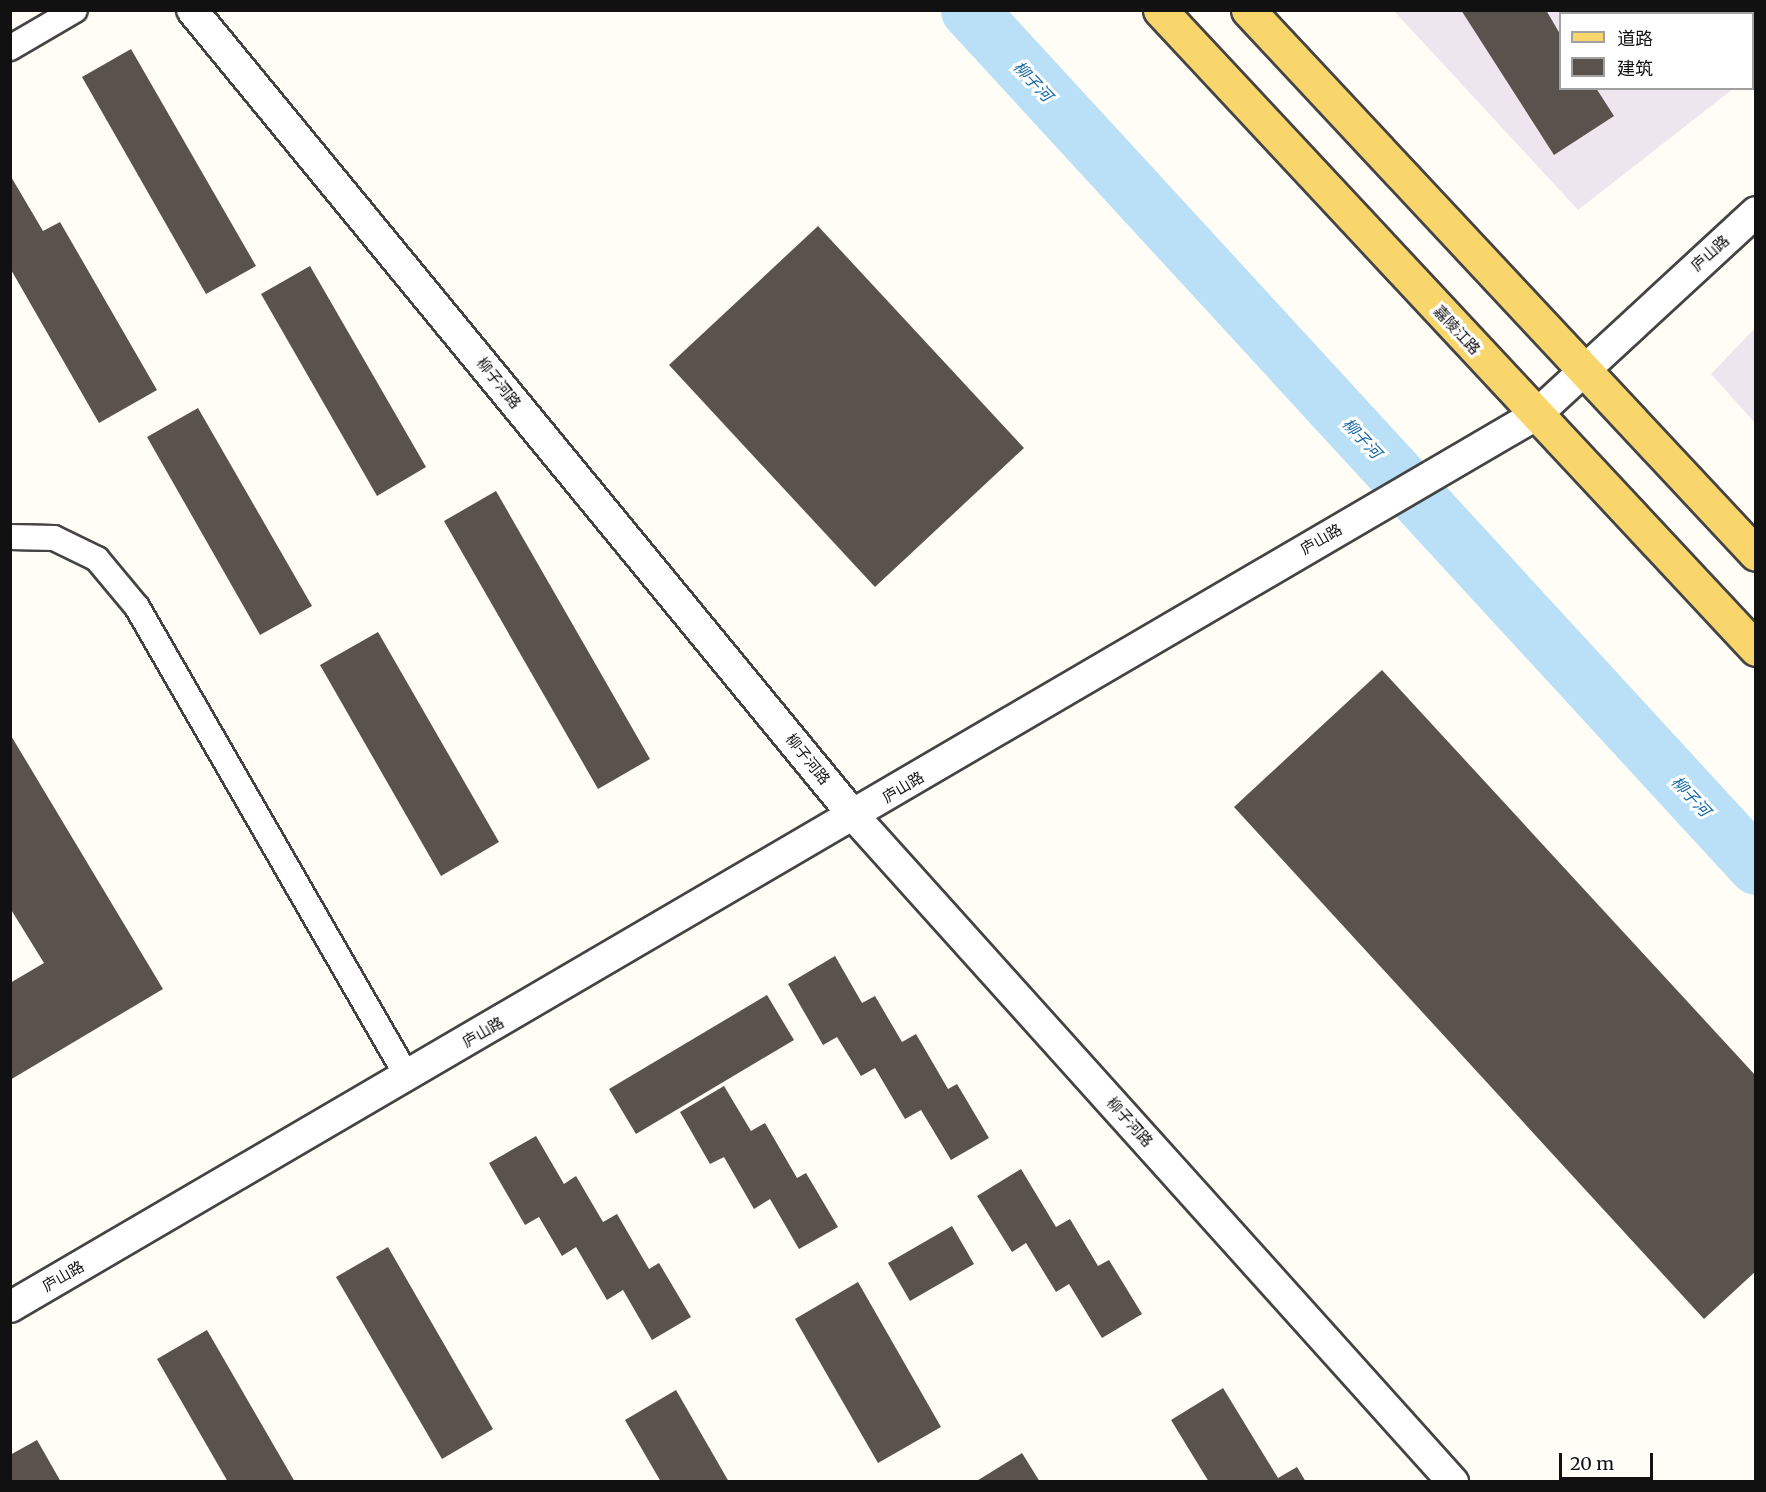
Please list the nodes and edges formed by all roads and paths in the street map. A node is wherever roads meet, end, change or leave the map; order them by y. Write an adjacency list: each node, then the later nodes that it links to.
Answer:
1 (75, 10): 5 (street)
2 (192, 10): 12 (street, 柳子河路)
3 (1160, 10): 8 (main road, 嘉陵江路)
4 (1248, 10): 7 (main road)
5 (10, 48)
6 (1755, 212): 7 (street, 庐山路)
7 (1583, 370): 8 (street, 庐山路); 10 (main road)
8 (1536, 415): 11 (main road, 嘉陵江路); 12 (street, 庐山路)
9 (10, 537): 13 (street)
10 (1755, 554)
11 (1755, 649)
12 (854, 816): 13 (street, 庐山路); 15 (street, 柳子河路)
13 (407, 1076): 14 (street, 庐山路)
14 (10, 1307)
15 (1453, 1482)

